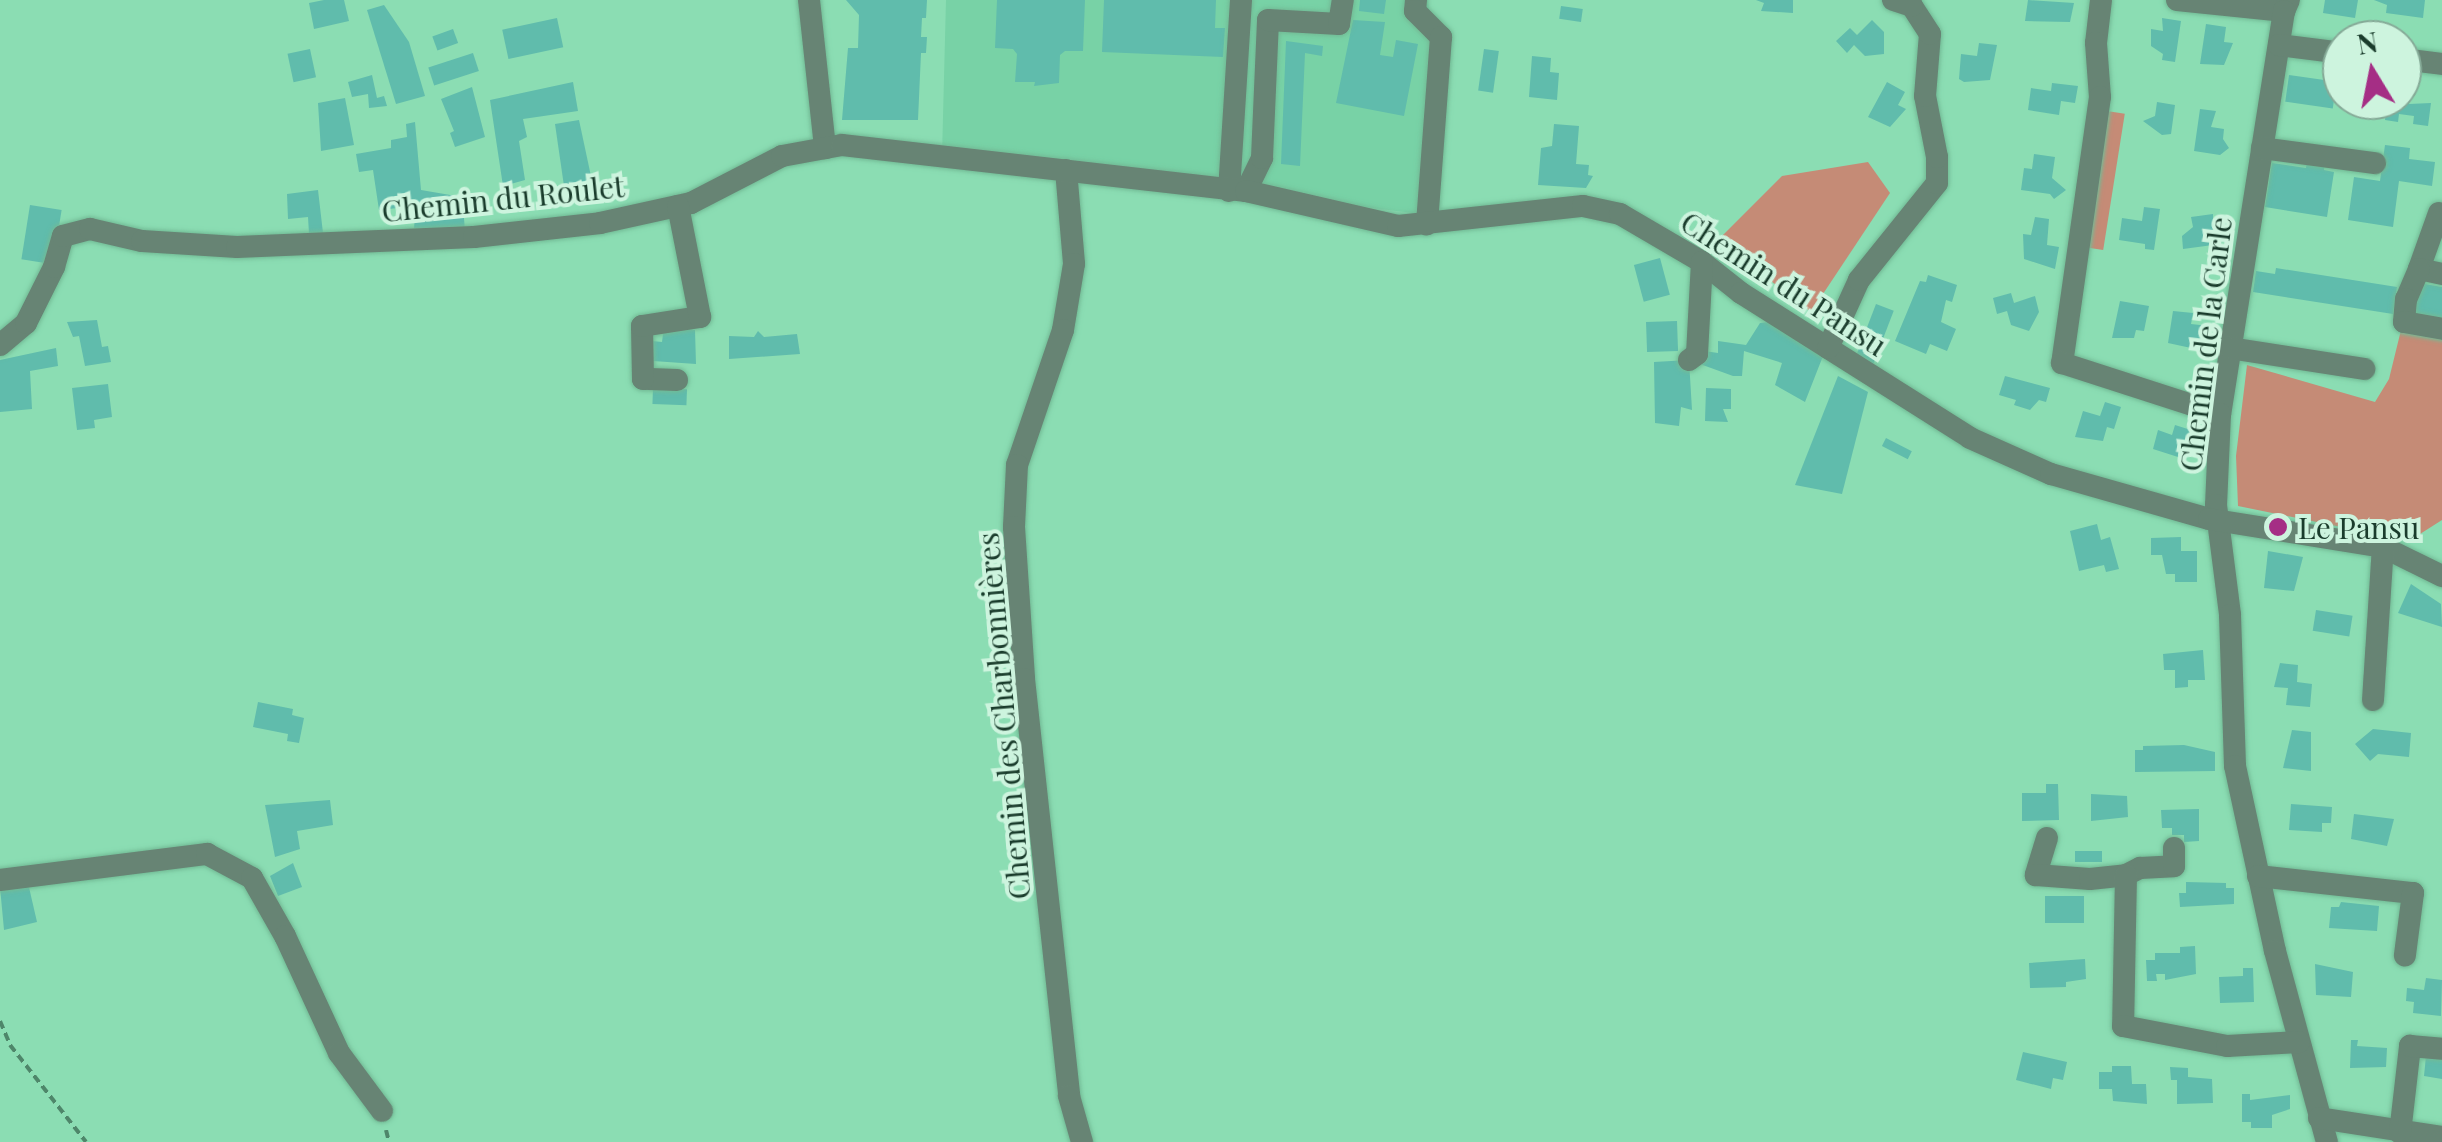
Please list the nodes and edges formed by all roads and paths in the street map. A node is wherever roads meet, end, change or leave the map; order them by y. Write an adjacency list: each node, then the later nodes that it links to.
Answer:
1 (810, 0): 11 (street)
2 (1242, 0): 15 (street)
3 (1343, 0): 15 (street)
4 (1416, 0): 18 (street)
5 (1893, 0): 23 (street)
6 (2101, 0): 28 (street)
7 (2177, 0): 8 (street)
8 (2287, 6): 9 (street, Chemin de la Carle)
9 (2278, 46): 10 (street); 12 (street, Chemin de la Carle)
10 (2322, 50)
11 (825, 148): 14 (street, Chemin du Roulet); 16 (street, Chemin du Roulet)
12 (2262, 148): 13 (street); 24 (street, Chemin de la Carle)
13 (2376, 163)
14 (1066, 170): 15 (street, Chemin du Pansu); 48 (street, Chemin des Charbonnières)
15 (1238, 191): 18 (street, Chemin du Pansu)
16 (678, 206): 22 (street, Chemin du Roulet); 27 (street)
17 (2439, 213): 20 (street)
18 (1427, 224): 19 (street, Chemin du Pansu)
19 (1702, 262): 23 (street, Chemin du Pansu); 25 (street)
20 (2431, 271): 21 (street)
21 (2442, 329)
22 (0, 345)
23 (1828, 348): 29 (street, Chemin du Pansu)
24 (2230, 348): 26 (street); 28 (street, Chemin de la Carle)
25 (1689, 360)
26 (2364, 369)
27 (677, 380)
28 (2220, 414): 29 (street, Chemin de la Carle)
29 (2218, 520): 30 (street, Chemin du Pansu); 36 (street, Chemin de la Carle)
30 (2383, 547): 31 (street, Chemin du Pansu); 32 (street)
31 (2442, 576)
32 (2372, 700)
33 (2047, 838): 37 (street)
34 (2174, 848): 37 (street)
35 (2194, 875): 37 (street)
36 (2258, 876): 39 (street); 41 (street, Chemin de la Carle)
37 (2126, 879): 41 (street)
38 (0, 880): 43 (street)
39 (2405, 955)
40 (0, 1021): 47 (path)
41 (2300, 1042): 44 (street, Chemin de la Carle)
42 (2442, 1048): 45 (street)
43 (382, 1110)
44 (2320, 1118): 45 (street); 49 (street, Chemin de la Carle)
45 (2400, 1132): 46 (street)
46 (2442, 1137)
47 (86, 1142)
48 (1082, 1142)
49 (2327, 1142)

